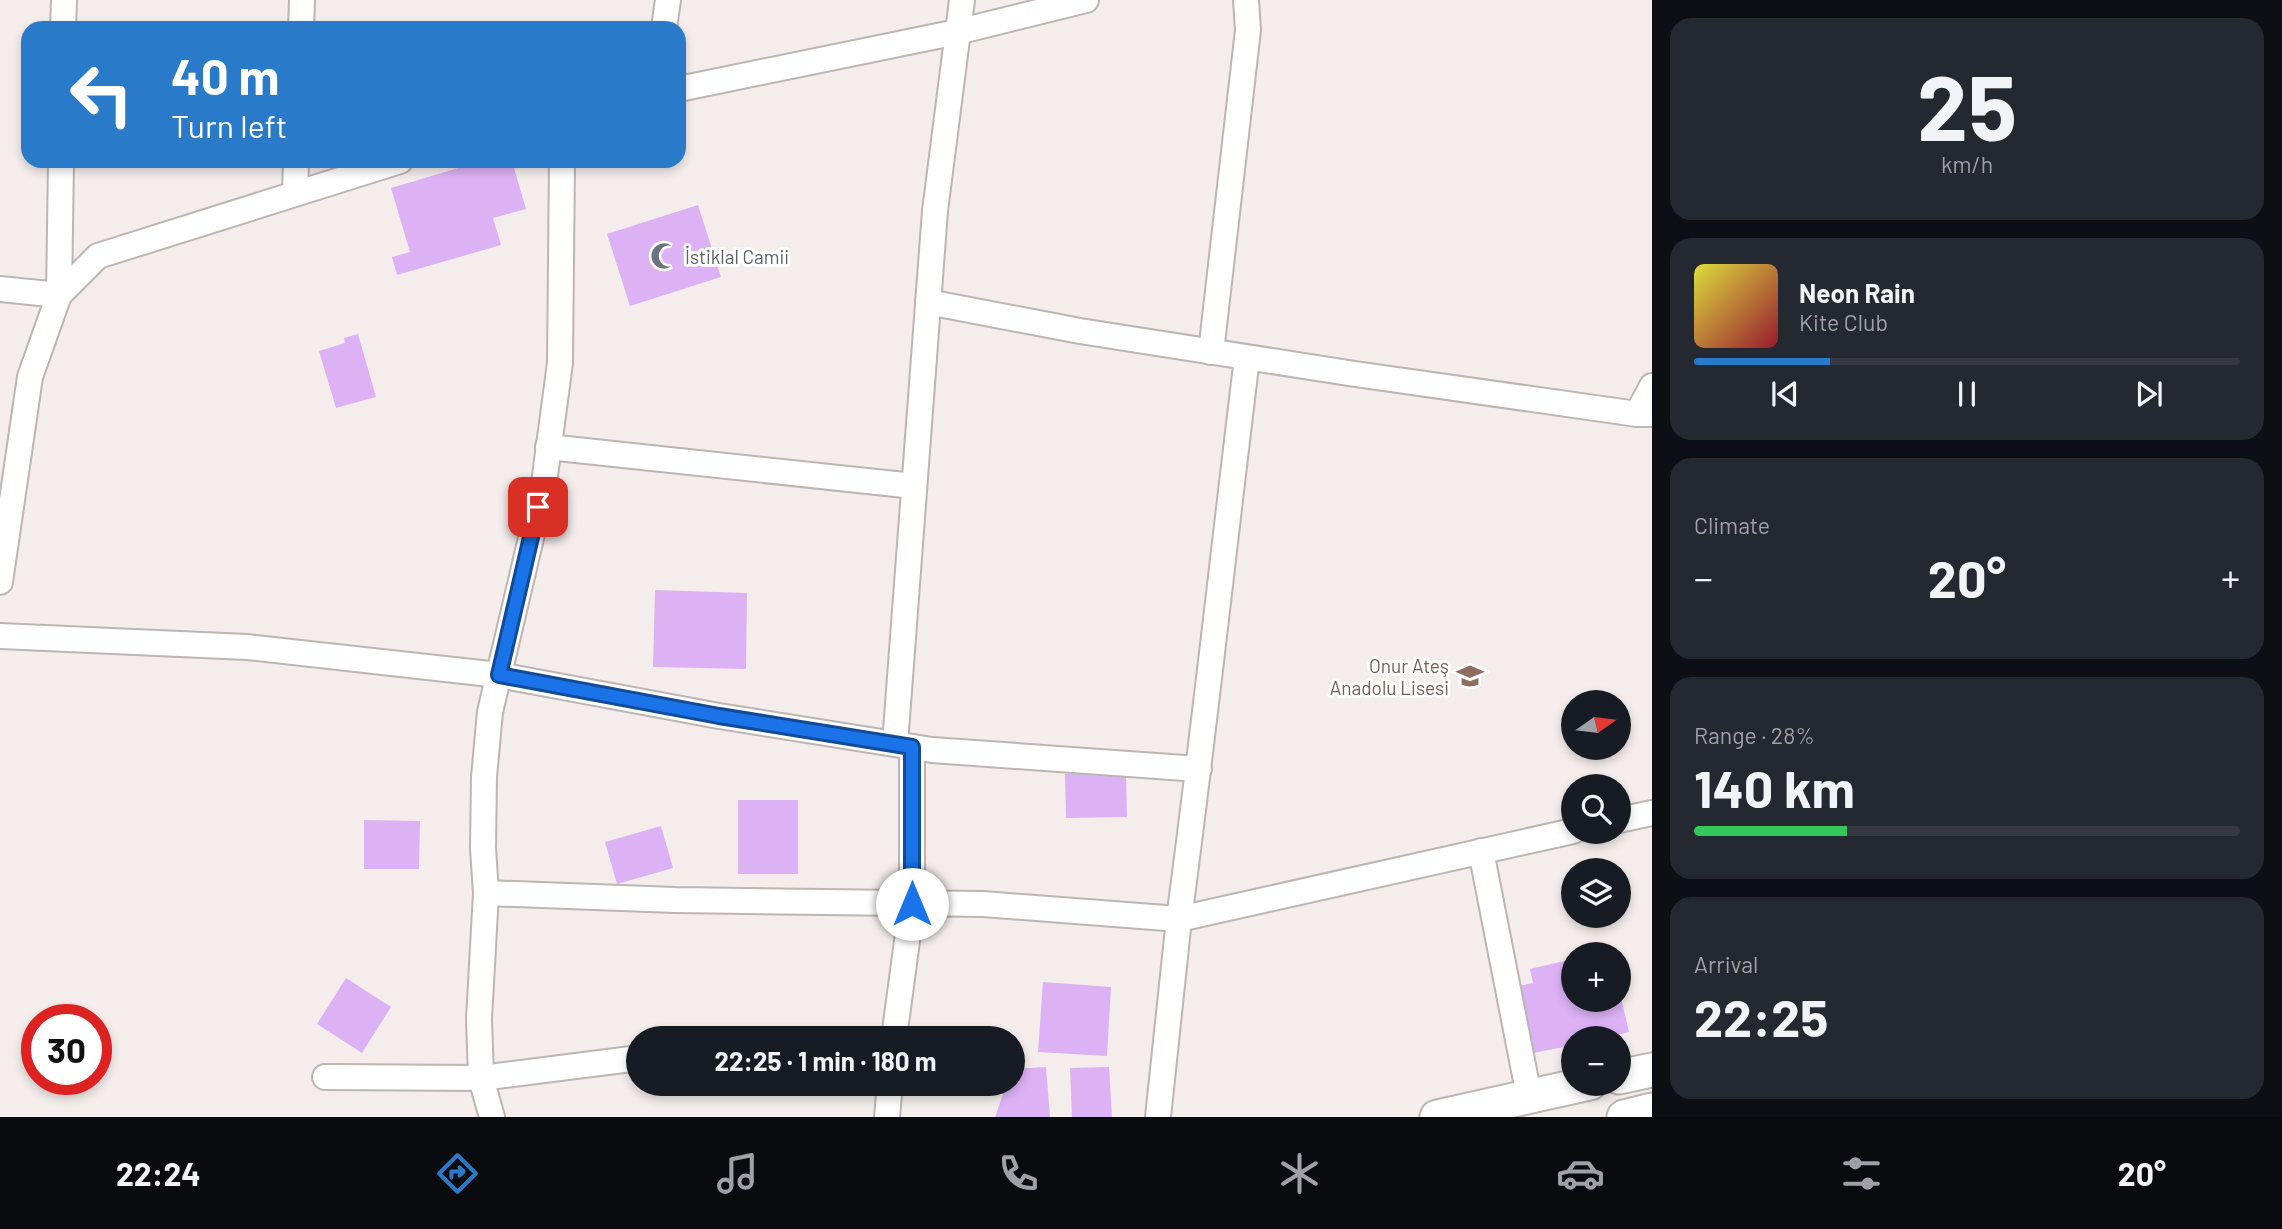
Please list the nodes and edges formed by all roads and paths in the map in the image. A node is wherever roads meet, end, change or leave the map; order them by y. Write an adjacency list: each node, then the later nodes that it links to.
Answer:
1 (64, 0): 7 (street)
2 (302, 0): 8 (street)
3 (668, 0): 9 (street)
4 (962, 0): 10 (street)
5 (1086, 0): 10 (street)
6 (1246, 0): 20 (street)
7 (63, 21)
8 (301, 21)
9 (665, 21)
10 (957, 32): 11 (street); 19 (street)
11 (686, 88)
12 (61, 168): 18 (street)
13 (296, 168): 16 (street)
14 (377, 168): 16 (street)
15 (562, 168): 24 (street)
16 (295, 193): 18 (street)
17 (0, 289): 18 (street)
18 (59, 295): 26 (street)
19 (928, 302): 20 (street); 25 (street)
20 (1211, 352): 21 (street)
21 (1247, 358): 23 (street); 30 (street)
22 (1652, 386): 23 (street)
23 (1644, 414)
24 (548, 447): 25 (street); 28 (street)
25 (914, 486): 29 (street)
26 (0, 582)
27 (0, 636): 28 (street)
28 (499, 675): 29 (street); 35 (street)
29 (903, 745): 30 (street); 36 (street)
30 (1199, 769): 37 (street)
31 (1652, 813): 32 (street)
32 (1631, 817)
33 (1561, 834): 34 (street)
34 (1481, 851): 37 (street); 46 (street)
35 (486, 893): 36 (street); 43 (street)
36 (912, 904): 37 (street); 38 (street)
37 (1179, 919): 50 (street)
38 (896, 1026)
39 (626, 1060): 43 (street)
40 (1652, 1070): 41 (main road)
41 (1631, 1074)
42 (325, 1077): 43 (street)
43 (481, 1078): 48 (street)
44 (1561, 1090): 46 (main road)
45 (889, 1096): 49 (street)
46 (1530, 1097): 51 (main road)
47 (1652, 1110): 52 (main road)
48 (492, 1117)
49 (887, 1117)
50 (1158, 1117)
51 (1437, 1117)
52 (1624, 1117)

